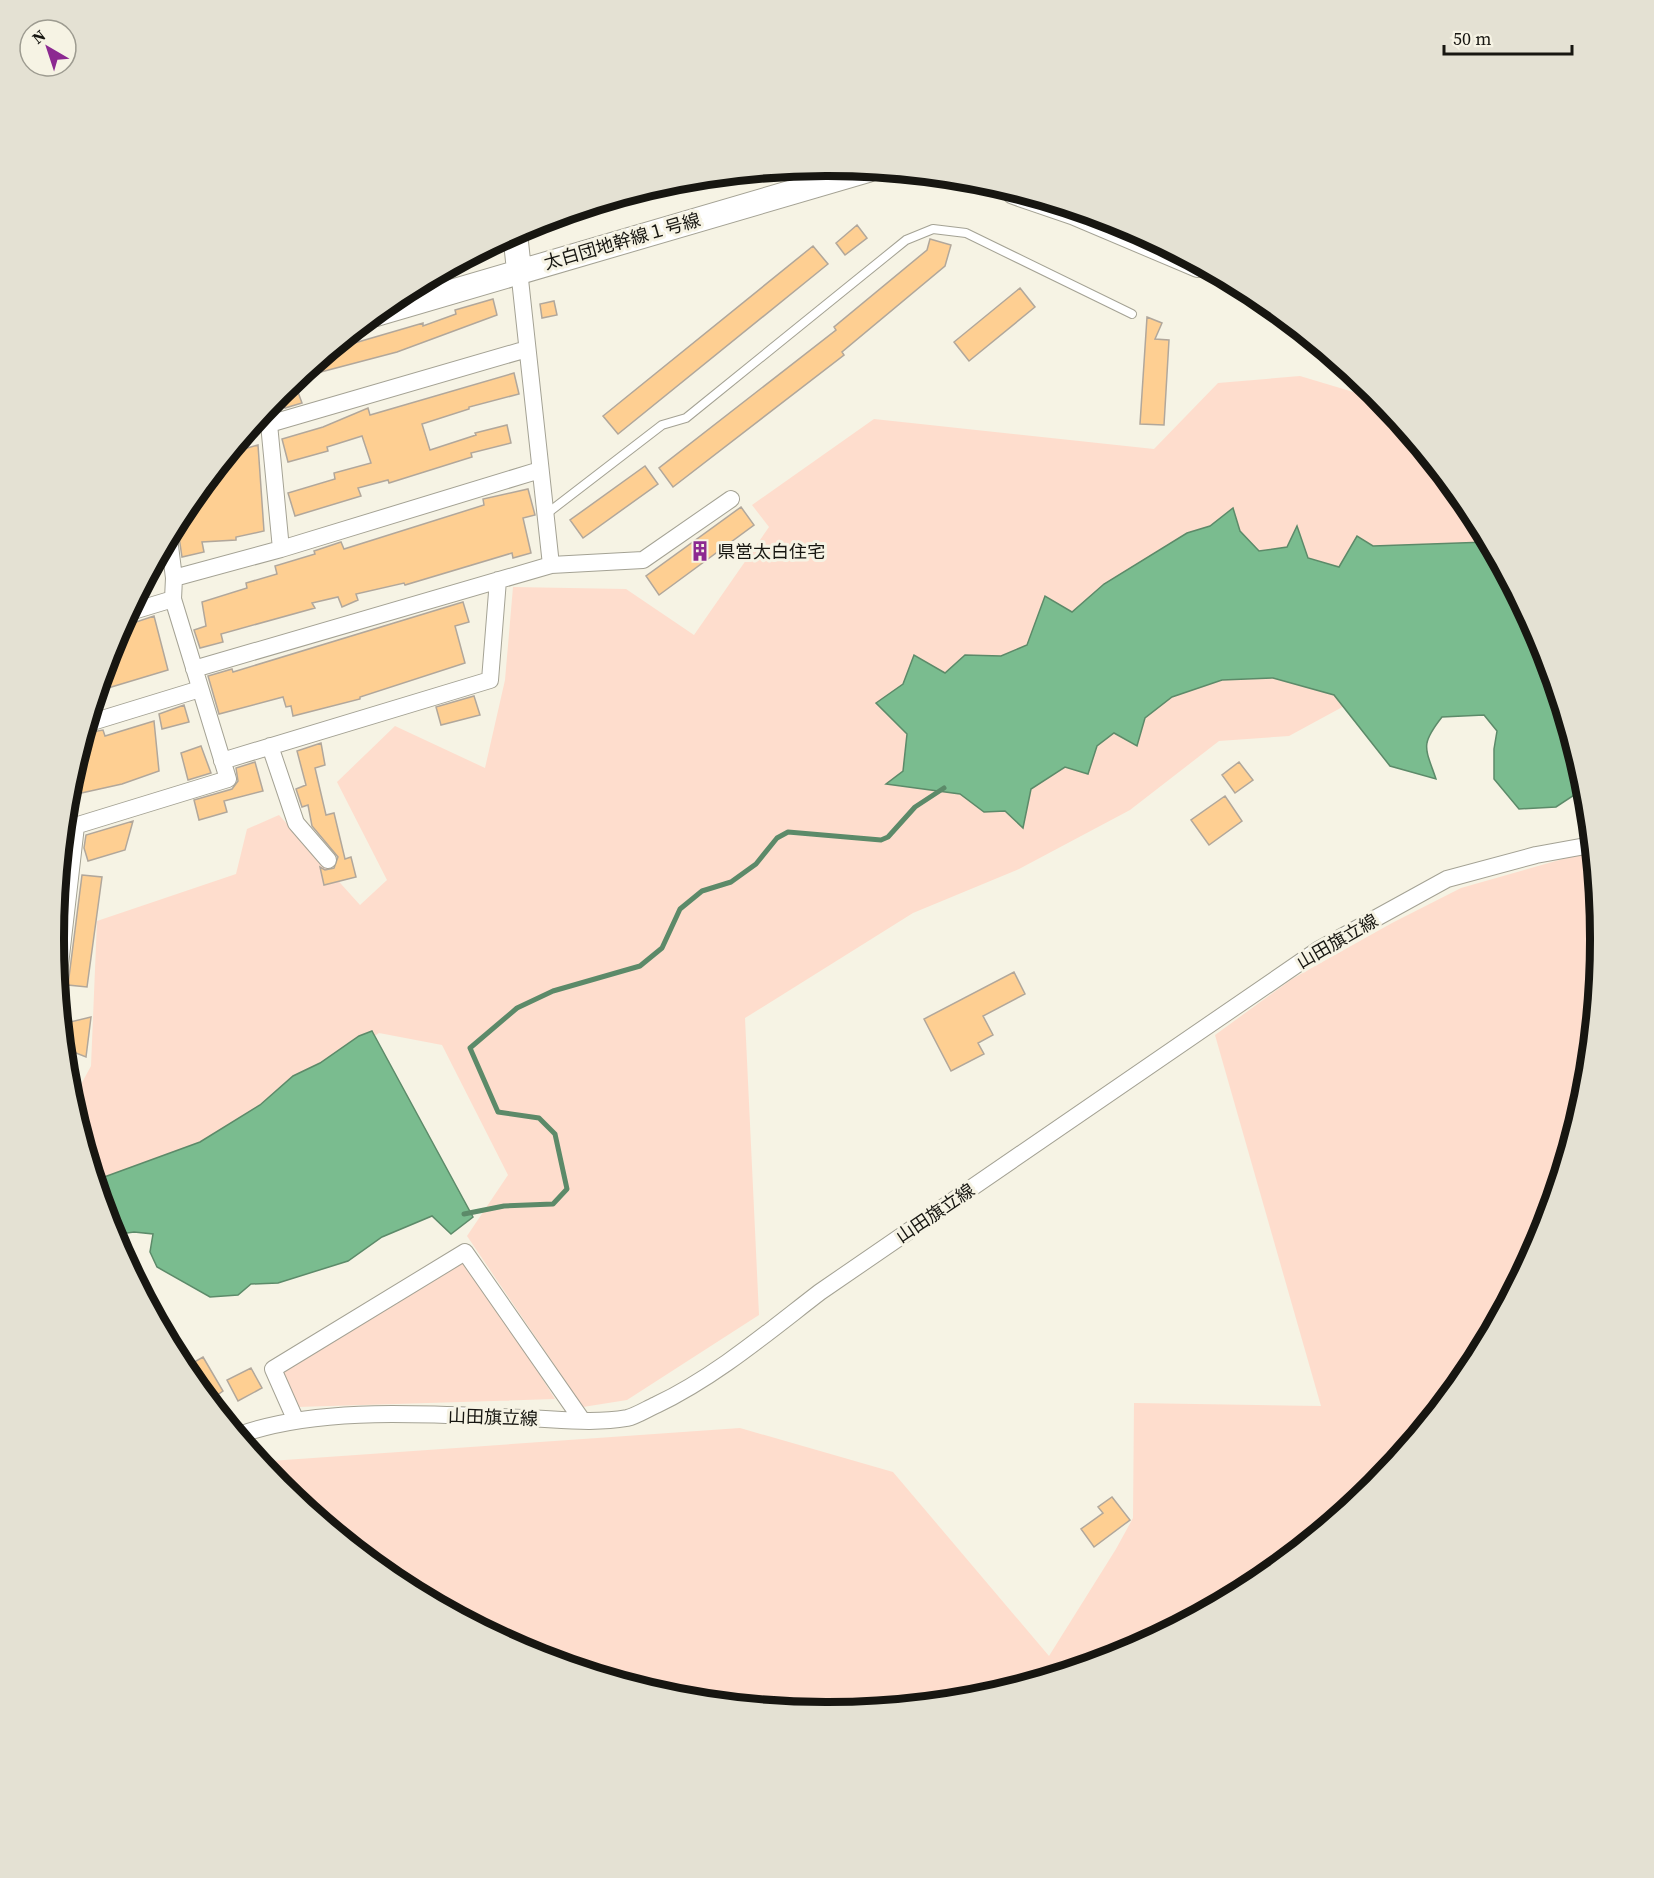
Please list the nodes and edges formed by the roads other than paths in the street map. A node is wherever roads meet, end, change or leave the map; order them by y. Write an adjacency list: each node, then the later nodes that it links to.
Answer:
1 (845, 177): 3 (street, 太白団地幹線１号線)
2 (516, 243): 3 (street)
3 (519, 270): 4 (street, 太白団地幹線１号線); 6 (street)
4 (401, 306)
5 (1132, 314): 11 (lane)
6 (527, 349): 7 (street); 9 (street)
7 (266, 424)
8 (261, 428): 12 (street)
9 (540, 470): 11 (street); 12 (street)
10 (731, 499): 14 (street)
11 (545, 515): 14 (street)
12 (281, 549): 15 (street)
13 (171, 552): 15 (street)
14 (551, 565): 16 (street)
15 (174, 579): 17 (street)
16 (498, 580): 19 (street); 22 (street)
17 (172, 599): 18 (street); 19 (street)
18 (140, 609)
19 (194, 669): 20 (street)
20 (200, 689): 21 (street); 23 (street)
21 (97, 720)
22 (270, 746): 23 (street); 26 (street)
23 (222, 761): 24 (street)
24 (73, 826)
25 (1584, 846): 28 (street, 山田旗立線)
26 (328, 860)
27 (296, 1420): 28 (street, 山田旗立線); 28 (street); 29 (street, 山田旗立線)
28 (582, 1420)
29 (246, 1433)

